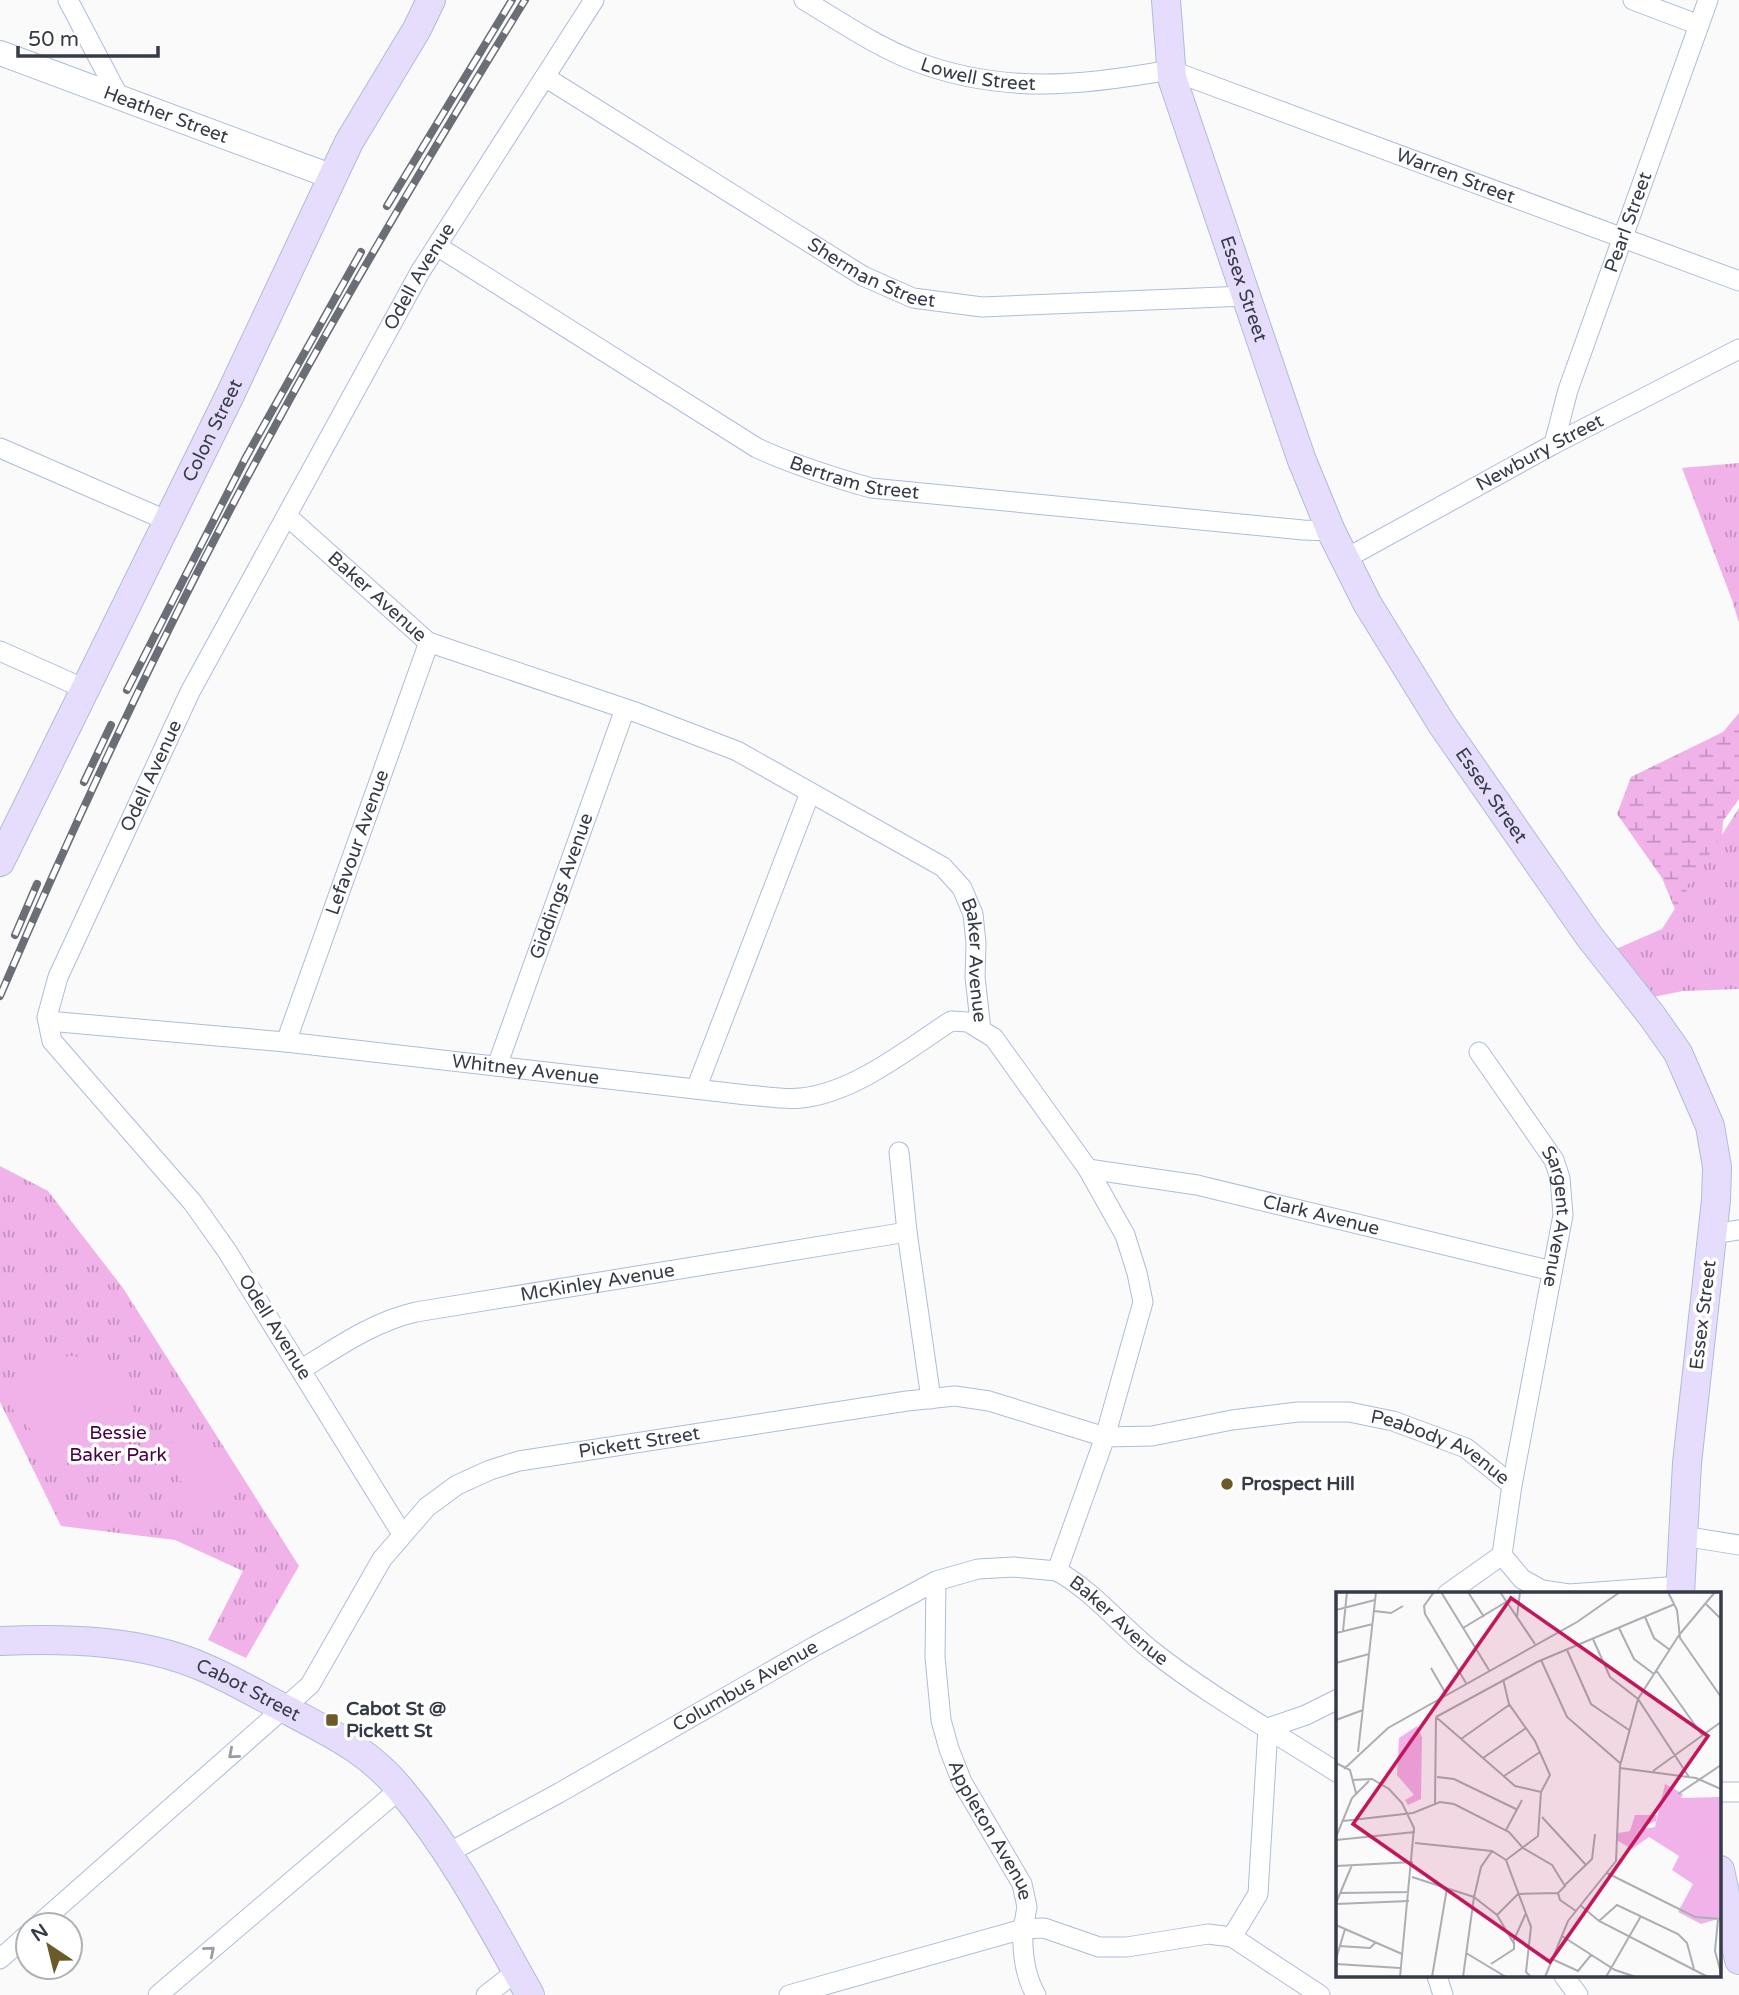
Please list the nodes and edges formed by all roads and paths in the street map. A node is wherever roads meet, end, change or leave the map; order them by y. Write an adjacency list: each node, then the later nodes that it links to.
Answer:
1 (68, 0): 12 (street)
2 (431, 0): 13 (main road, Colon Street)
3 (594, 0): 11 (street, Odell Avenue)
4 (804, 0): 10 (street, Lowell Street)
5 (1166, 0): 10 (main road, Essex Street)
6 (1633, 0): 8 (street)
7 (1708, 0): 8 (street, Pearl Street)
8 (1699, 25): 14 (street, Pearl Street)
9 (0, 53): 12 (street, Heather Street)
10 (1170, 70): 14 (street, Warren Street); 17 (main road, Essex Street)
11 (545, 77): 15 (street, Odell Avenue); 17 (street, Sherman Street)
12 (119, 97): 13 (street, Heather Street)
13 (333, 177): 22 (main road, Colon Street)
14 (1622, 236): 16 (street, Warren Street); 19 (street, Pearl Street)
15 (437, 246): 21 (street, Odell Avenue); 23 (street, Bertram Street)
16 (1739, 281)
17 (1245, 296): 23 (main road, Essex Street)
18 (1739, 349): 19 (street, Newbury Street)
19 (1554, 444): 24 (street, Newbury Street)
20 (0, 448): 22 (street)
21 (286, 516): 25 (street, Baker Avenue); 32 (street, Odell Avenue)
22 (168, 522): 27 (main road, Colon Street)
23 (1331, 531): 24 (main road, Essex Street)
24 (1345, 559): 41 (main road, Essex Street)
25 (429, 642): 28 (street, Baker Avenue); 34 (street, Lefavour Avenue)
26 (0, 651): 27 (street)
27 (85, 690): 30 (main road, Colon Street)
28 (625, 709): 29 (street, Baker Avenue); 36 (street, Giddings Avenue)
29 (810, 793): 33 (street, Baker Avenue); 37 (street)
30 (6, 834): 31 (main road, Colon Street)
31 (0, 863)
32 (48, 1021): 34 (street, Whitney Avenue); 43 (street, Odell Avenue)
33 (981, 1030): 37 (street, Whitney Avenue); 39 (street, Baker Avenue)
34 (286, 1042): 36 (street, Whitney Avenue)
35 (1479, 1052): 42 (street, Sargent Avenue)
36 (497, 1066): 37 (street, Whitney Avenue)
37 (696, 1089)
38 (899, 1152): 40 (street)
39 (1088, 1168): 42 (street, Clark Avenue); 45 (street, Baker Avenue)
40 (906, 1232): 43 (street, McKinley Avenue); 44 (street)
41 (1726, 1232): 48 (main road, Essex Street)
42 (1552, 1272): 46 (street, Sargent Avenue)
43 (302, 1369): 47 (street, Odell Avenue)
44 (931, 1399): 45 (street, Pickett Street); 47 (street, Pickett Street)
45 (1105, 1437): 46 (street, Peabody Avenue); 51 (street, Baker Avenue)
46 (1512, 1485): 50 (street, Peabody Avenue)
47 (402, 1534): 59 (street, Pickett Street)
48 (1683, 1536): 49 (street); 53 (main road, Essex Street)
49 (1739, 1545)
50 (1502, 1555): 54 (street); 55 (street)
51 (1057, 1571): 52 (street, Columbus Avenue); 60 (street, Baker Avenue)
52 (936, 1581): 63 (street, Columbus Avenue); 66 (street, Appleton Avenue)
53 (1681, 1590): 56 (street)
54 (1450, 1592)
55 (1556, 1592)
56 (1625, 1592)
57 (0, 1641): 59 (main road, Cabot Street)
58 (1336, 1700): 60 (street)
59 (284, 1709): 62 (main road, Cabot Street); 65 (street, Pickett Street, one-way to 65)
60 (1268, 1728): 61 (street, Baker Avenue); 67 (street)
61 (1336, 1772)
62 (400, 1789): 63 (main road, Cabot Street); 75 (street, one-way to 62)
63 (448, 1853): 73 (main road, Cabot Street)
64 (1722, 1879): 70 (main road)
65 (54, 1911)
66 (1023, 1930): 67 (street, Appleton Avenue); 74 (street); 78 (street)
67 (1232, 1937): 79 (street)
68 (14, 1946): 69 (street)
69 (0, 1959)
70 (1739, 1960)
71 (1438, 1978): 80 (street)
72 (1565, 1978): 81 (street)
73 (523, 1983): 76 (street)
74 (826, 1990): 77 (street)
75 (158, 1995)
76 (486, 1995)
77 (789, 1995)
78 (1036, 1995)
79 (1320, 1995)
80 (1443, 1995)
81 (1578, 1995)

